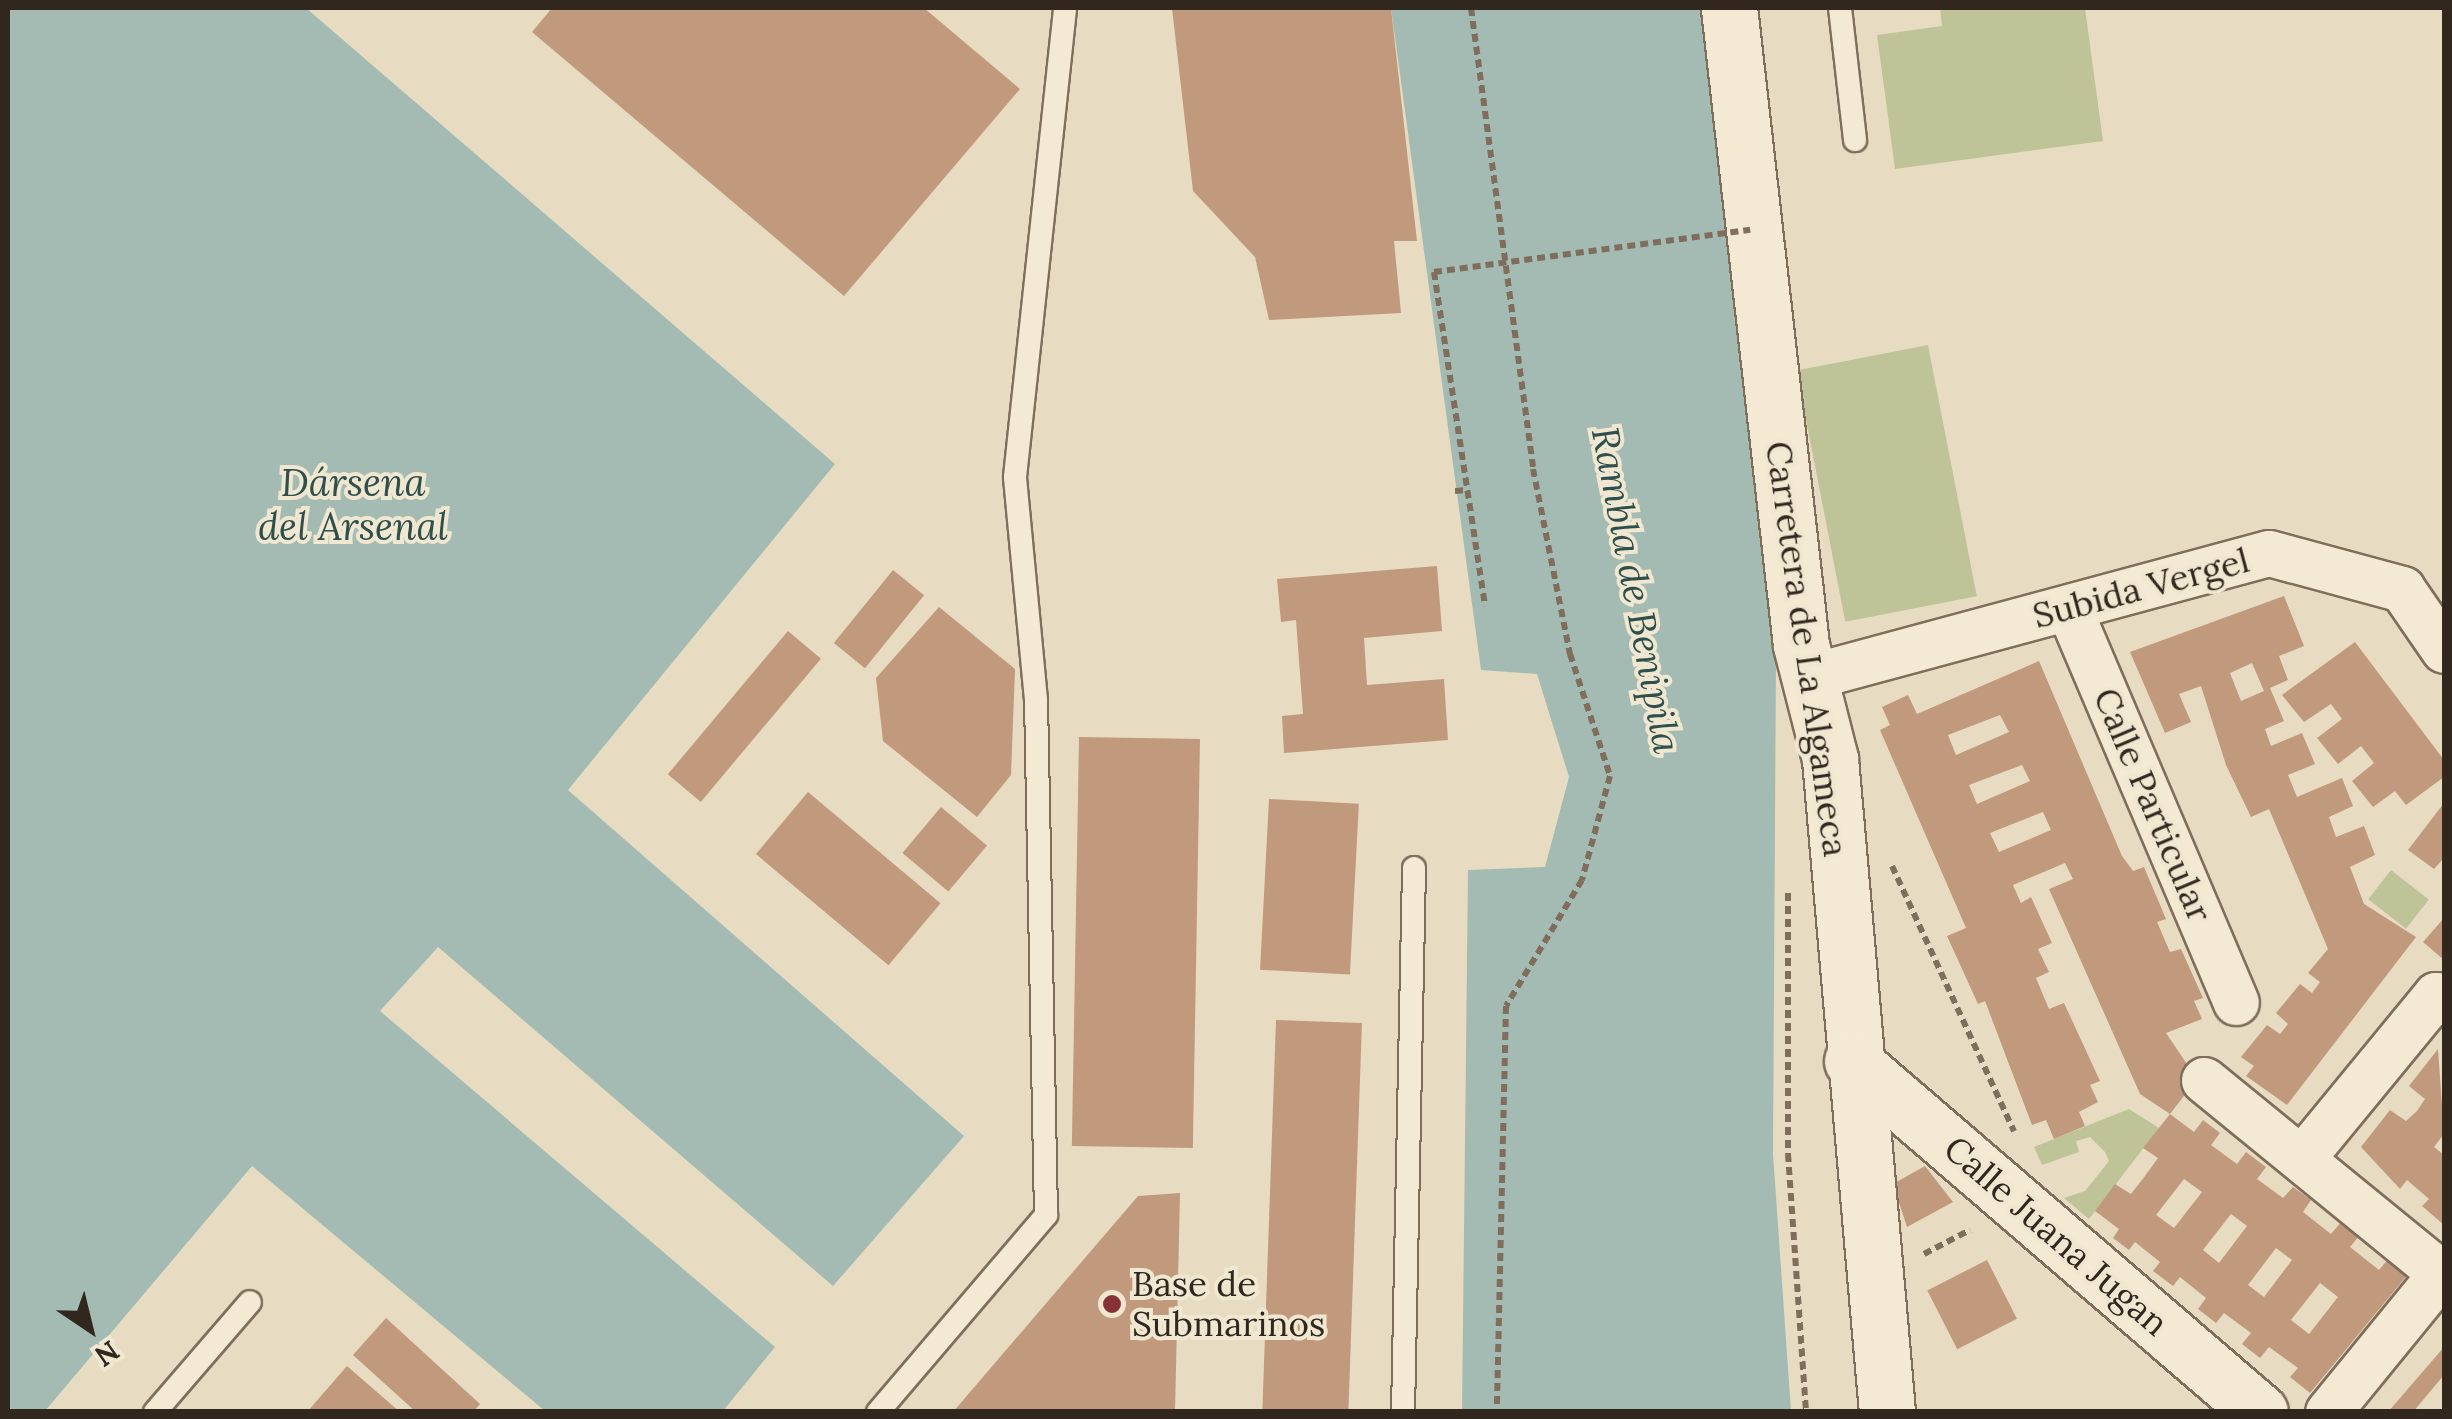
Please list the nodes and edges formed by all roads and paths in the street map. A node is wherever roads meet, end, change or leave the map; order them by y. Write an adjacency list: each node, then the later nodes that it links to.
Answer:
1 (1065, 8): 25 (lane)
2 (1472, 8): 27 (path)
3 (1729, 8): 6 (street, Carretera de La Algameca)
4 (1840, 8): 5 (lane)
5 (1855, 140)
6 (1750, 230): 7 (path, bridge); 12 (street, Carretera de La Algameca)
7 (1468, 490): 8 (path); 9 (path)
8 (1454, 491)
9 (1485, 606)
10 (2069, 609): 11 (street, Subida Vergel); 12 (street, Subida Vergel); 16 (street, Calle Particular)
11 (2444, 650)
12 (1809, 676): 18 (street, Carretera de La Algameca)
13 (1889, 859): 20 (path)
14 (1414, 868): 26 (lane)
15 (1788, 882): 28 (path)
16 (2236, 1002)
17 (2444, 1002): 21 (street)
18 (1852, 1061): 29 (street, Carretera de La Algameca); 30 (street, Calle Juana Jugan)
19 (2204, 1080): 21 (street)
20 (2018, 1138)
21 (2302, 1158): 22 (street)
22 (2443, 1272): 31 (street)
23 (250, 1302): 24 (lane)
24 (155, 1412)
25 (878, 1412)
26 (1403, 1412)
27 (1496, 1412)
28 (1806, 1412)
29 (1887, 1412)
30 (2260, 1412)
31 (2328, 1412)

